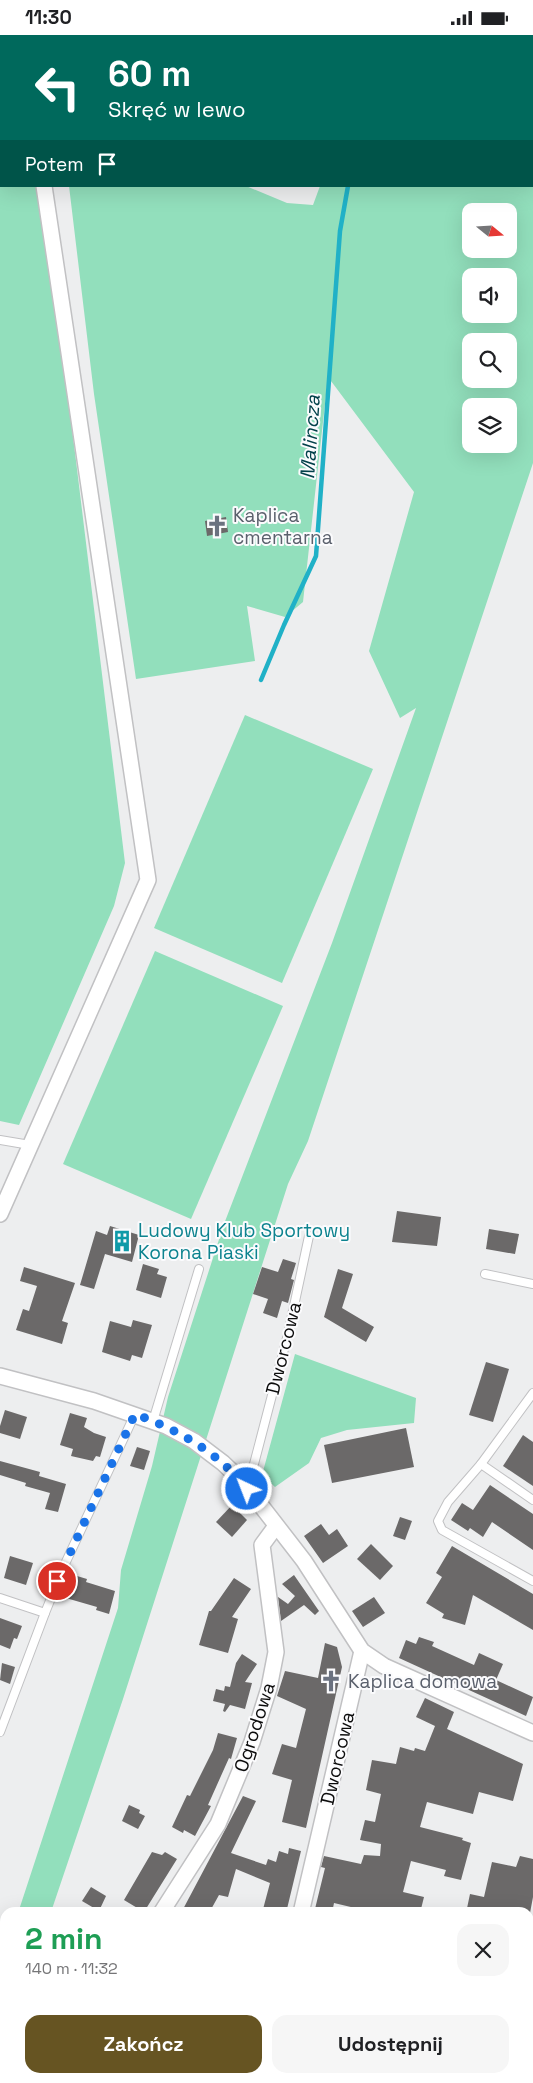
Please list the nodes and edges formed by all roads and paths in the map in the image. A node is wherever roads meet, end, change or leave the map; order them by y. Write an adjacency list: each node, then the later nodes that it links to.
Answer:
1 (44, 187): 3 (street)
2 (0, 1141): 3 (lane)
3 (30, 1145): 4 (street)
4 (0, 1214)
5 (309, 1236): 14 (lane, Dworcowa)
6 (199, 1269): 12 (lane)
7 (485, 1274): 8 (lane)
8 (533, 1284)
9 (0, 1376): 11 (street)
10 (533, 1393): 13 (lane)
11 (135, 1414): 12 (street); 19 (lane)
12 (153, 1421): 14 (street)
13 (481, 1464): 15 (lane); 17 (lane)
14 (247, 1489): 16 (street)
15 (533, 1500)
16 (276, 1526): 20 (street); 23 (street, Ogrodowa)
17 (533, 1581)
18 (0, 1597): 19 (lane)
19 (45, 1613): 21 (lane)
20 (362, 1651): 22 (street); 24 (street, Dworcowa)
21 (0, 1732)
22 (533, 1733)
23 (165, 1907)
24 (302, 1907)

